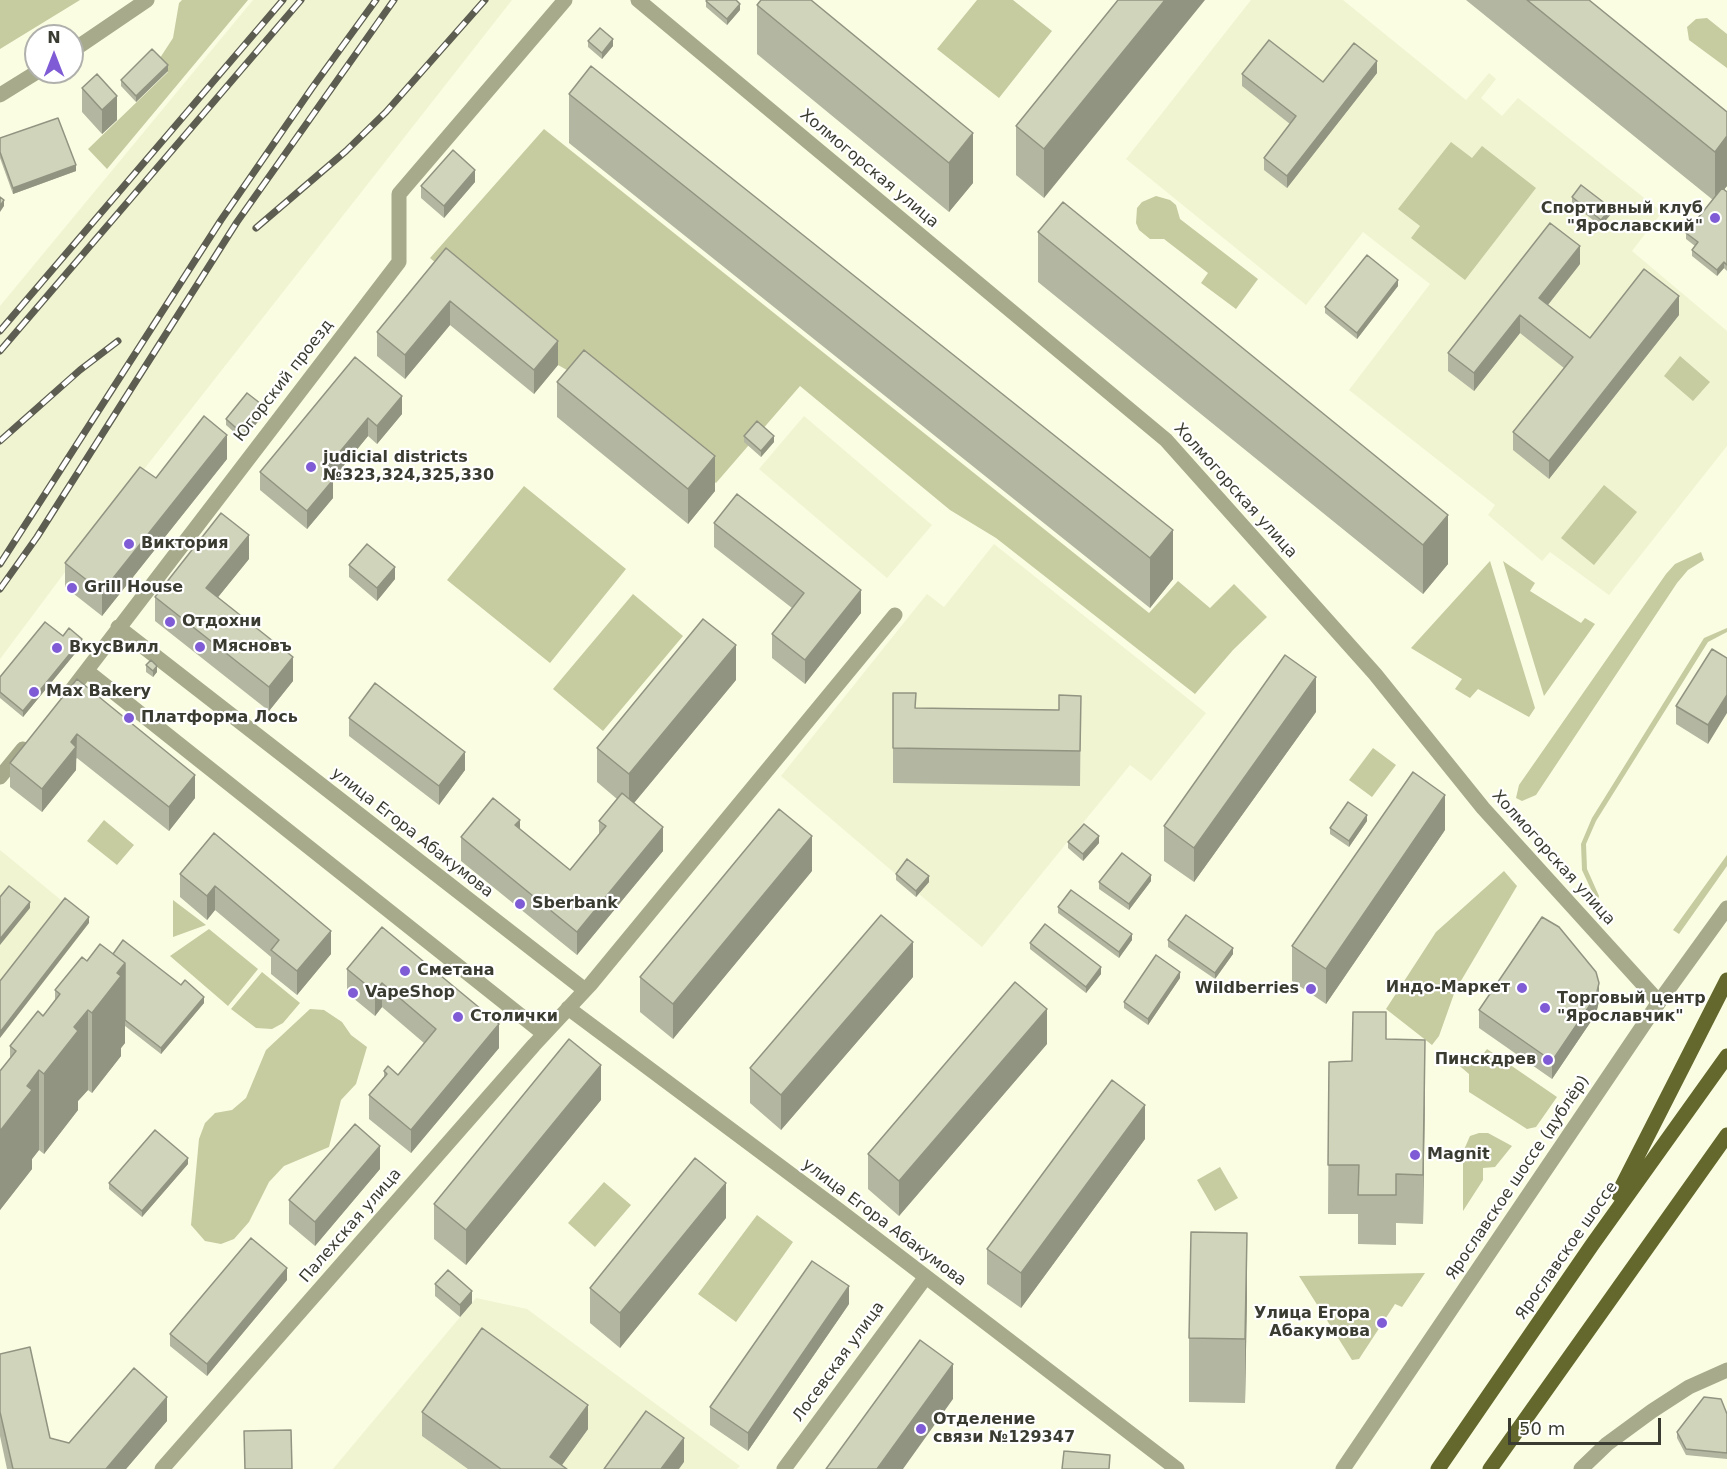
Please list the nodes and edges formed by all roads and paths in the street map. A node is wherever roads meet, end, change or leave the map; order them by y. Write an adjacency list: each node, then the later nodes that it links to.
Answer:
1 (147, 0): 4 (street)
2 (565, 0): 8 (street, Югорский проезд)
3 (638, 0): 16 (street, Холмогорская улица)
4 (84, 43)
5 (24, 80): 6 (street)
6 (0, 95)
7 (895, 615): 15 (street)
8 (118, 627): 9 (street, Югорский проезд); 15 (street, улица Егора Абакумова)
9 (87, 671): 10 (street, Югорский проезд); 18 (street)
10 (58, 706)
11 (36, 733): 12 (street)
12 (0, 777)
13 (1727, 909): 16 (street, Ярославское шоссе (дублёр))
14 (1727, 980): 21 (main road)
15 (585, 990): 17 (street, Палехская улица)
16 (1659, 1002): 27 (street, Ярославское шоссе (дублёр))
17 (568, 1008): 18 (street, Палехская улица); 22 (street, улица Егора Абакумова)
18 (544, 1034): 24 (street, Палехская улица)
19 (1727, 1056): 21 (main road, Ярославское шоссе)
20 (1726, 1137): 29 (main road)
21 (1592, 1245): 28 (main road, Ярославское шоссе)
22 (925, 1278): 25 (street, Лосевская улица); 26 (street, улица Егора Абакумова)
23 (1727, 1370): 30 (street)
24 (162, 1469)
25 (784, 1469)
26 (1177, 1469)
27 (1343, 1469)
28 (1438, 1469)
29 (1490, 1469)
30 (1581, 1469)

